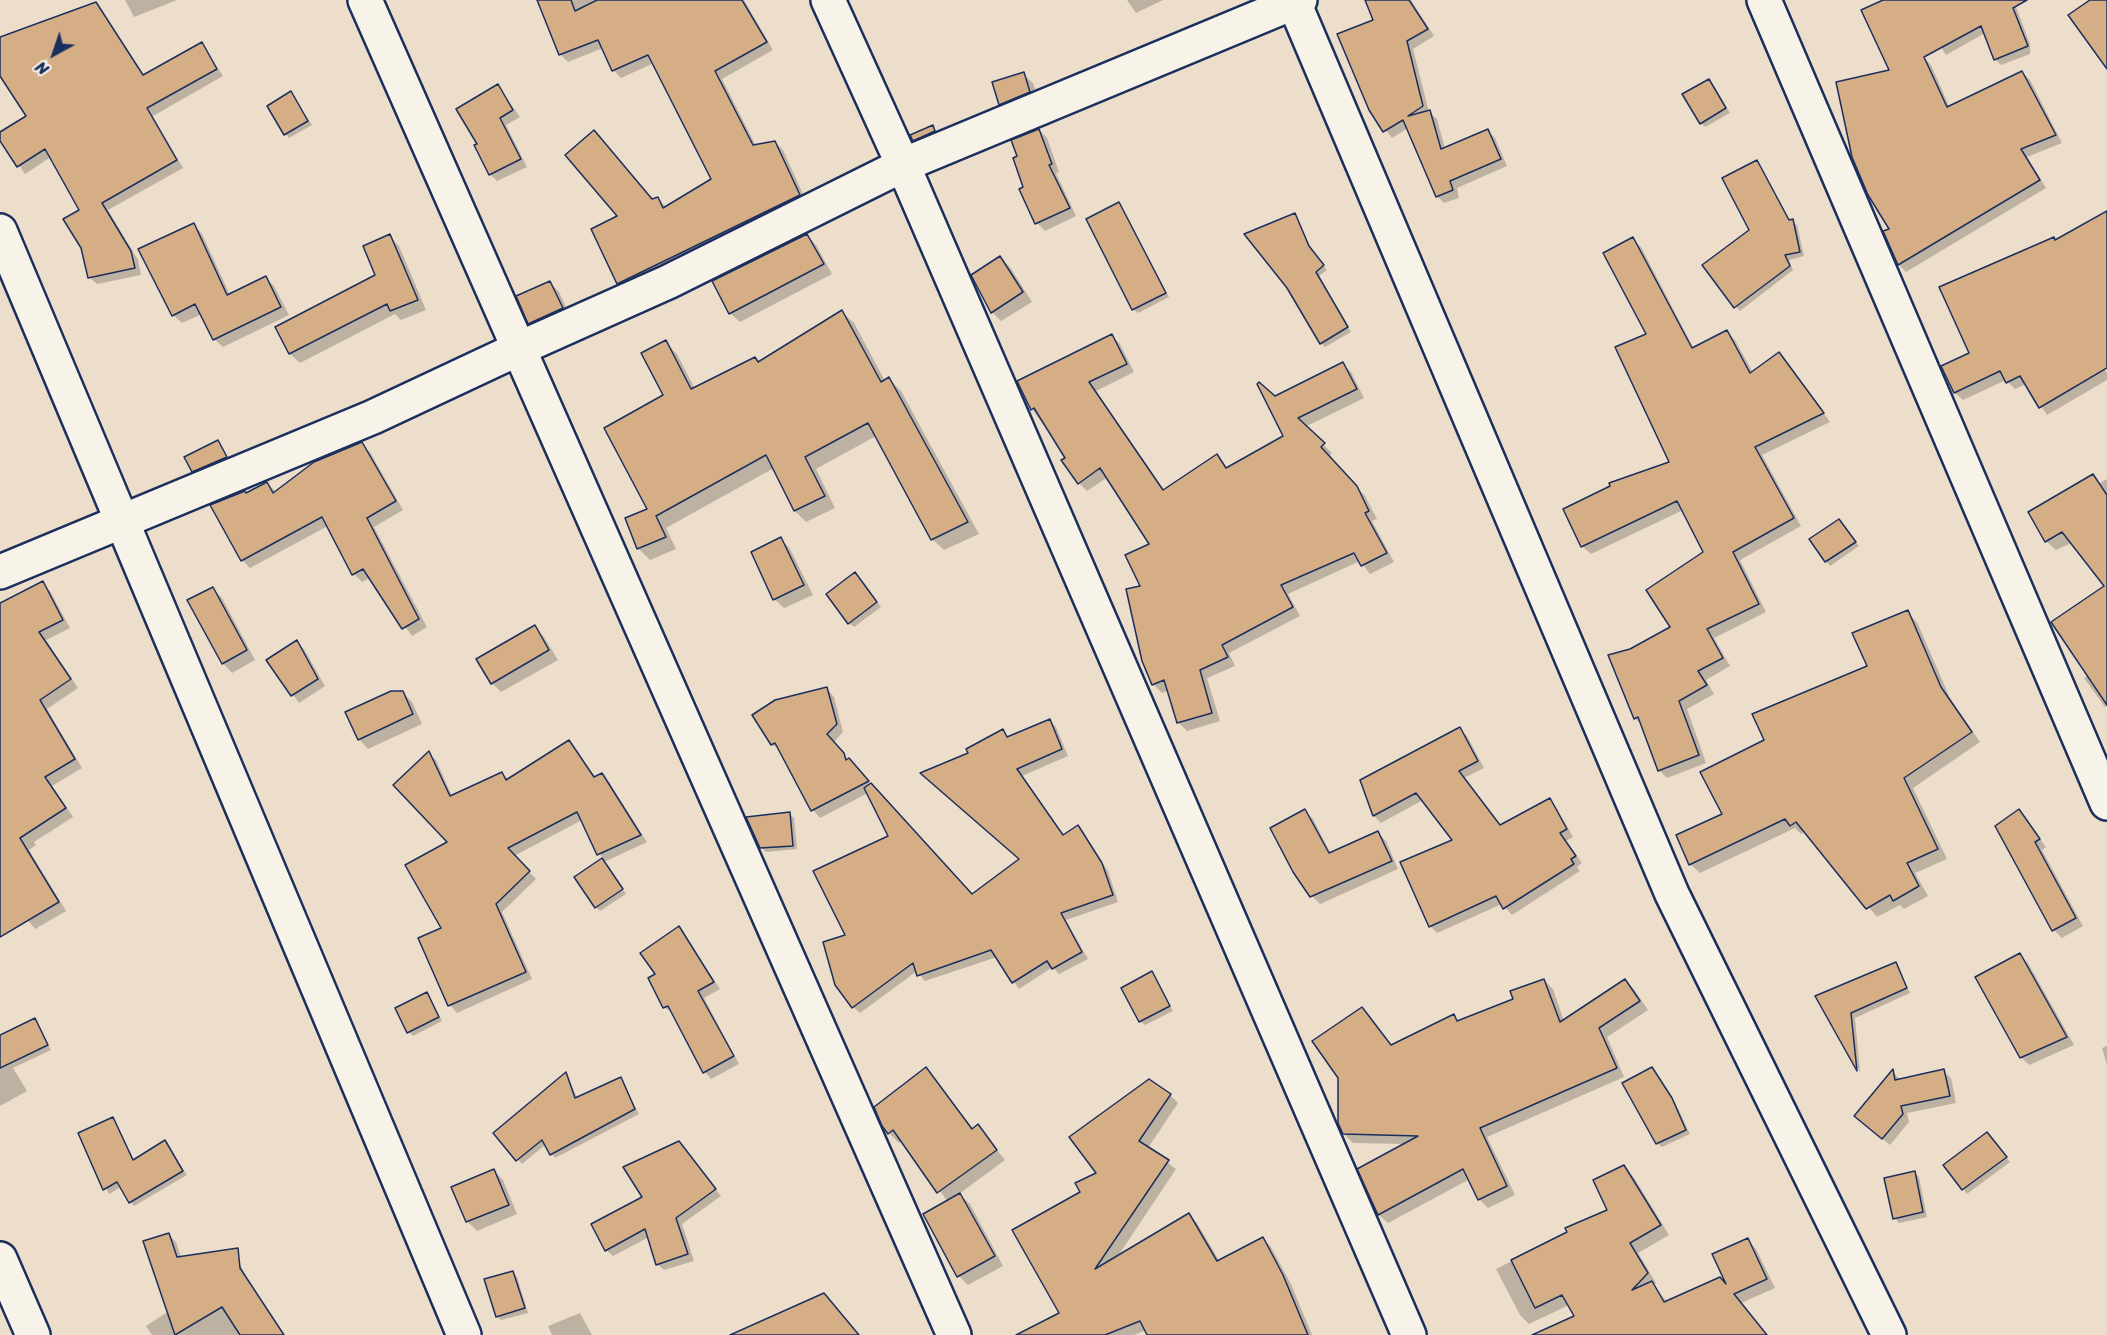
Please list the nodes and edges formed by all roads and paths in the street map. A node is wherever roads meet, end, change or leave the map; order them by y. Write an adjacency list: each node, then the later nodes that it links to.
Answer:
1 (365, 0): 7 (street)
2 (828, 0): 5 (street)
3 (1764, 0): 10 (street)
4 (1295, 1): 5 (street); 17 (street)
5 (903, 165): 7 (street); 16 (street)
6 (0, 231): 8 (street)
7 (518, 349): 8 (street); 15 (street)
8 (122, 520): 9 (street); 14 (street)
9 (0, 572)
10 (2107, 803)
11 (0, 1259): 12 (street)
12 (7, 1293): 13 (street)
13 (33, 1335)
14 (464, 1335)
15 (954, 1335)
16 (1409, 1335)
17 (1889, 1335)

